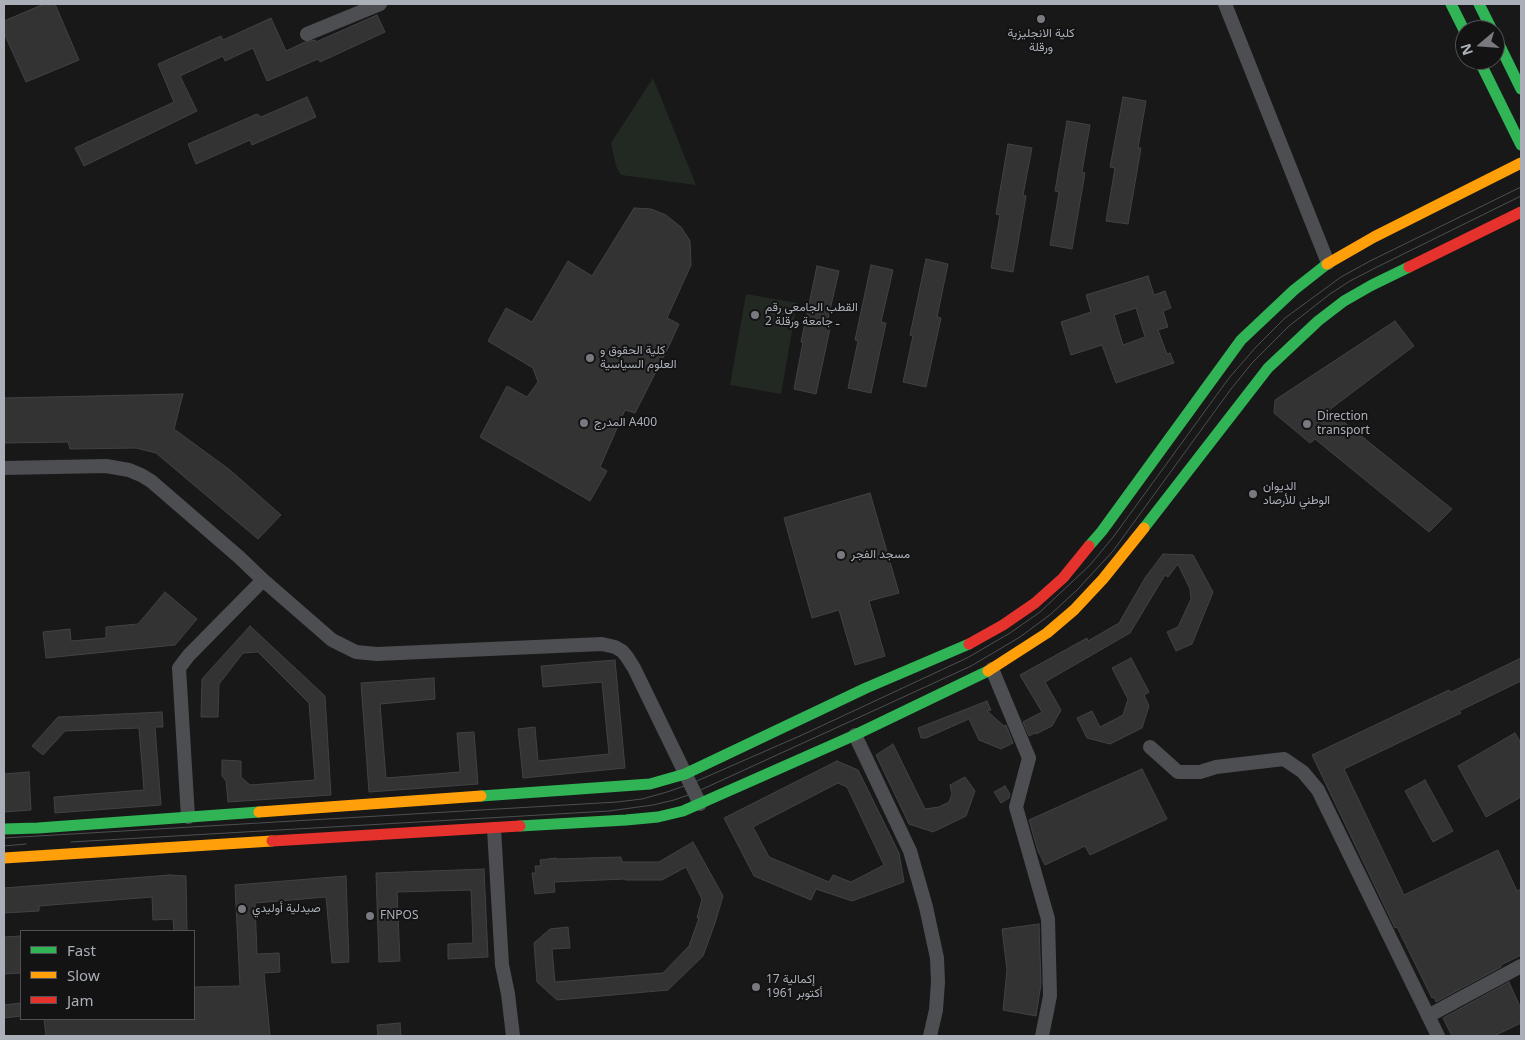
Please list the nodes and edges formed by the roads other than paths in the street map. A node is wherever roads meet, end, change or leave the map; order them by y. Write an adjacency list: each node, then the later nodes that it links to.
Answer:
1 (380, 4): 7 (street)
2 (1226, 4): 14 (street)
3 (1451, 4): 5 (main road)
4 (1479, 4): 6 (main road)
5 (1459, 20)
6 (1487, 20)
7 (307, 34)
8 (1505, 56): 10 (main road)
9 (1484, 70): 11 (main road)
10 (1521, 88)
11 (1521, 145)
12 (1521, 163): 14 (main road)
13 (1521, 212): 17 (main road)
14 (1328, 264): 20 (main road)
15 (4, 468): 16 (street)
16 (263, 580): 20 (street); 22 (street)
17 (992, 669): 18 (main road); 30 (street)
18 (855, 735): 21 (main road); 29 (street)
19 (1150, 747): 27 (street)
20 (685, 774): 21 (street); 22 (main road)
21 (700, 804): 24 (main road)
22 (188, 817): 23 (main road)
23 (4, 828)
24 (494, 829): 25 (main road); 28 (street)
25 (4, 858)
26 (1521, 966): 27 (street)
27 (1428, 1016): 31 (street)
28 (513, 1036)
29 (930, 1036)
30 (1042, 1036)
31 (1438, 1036)

